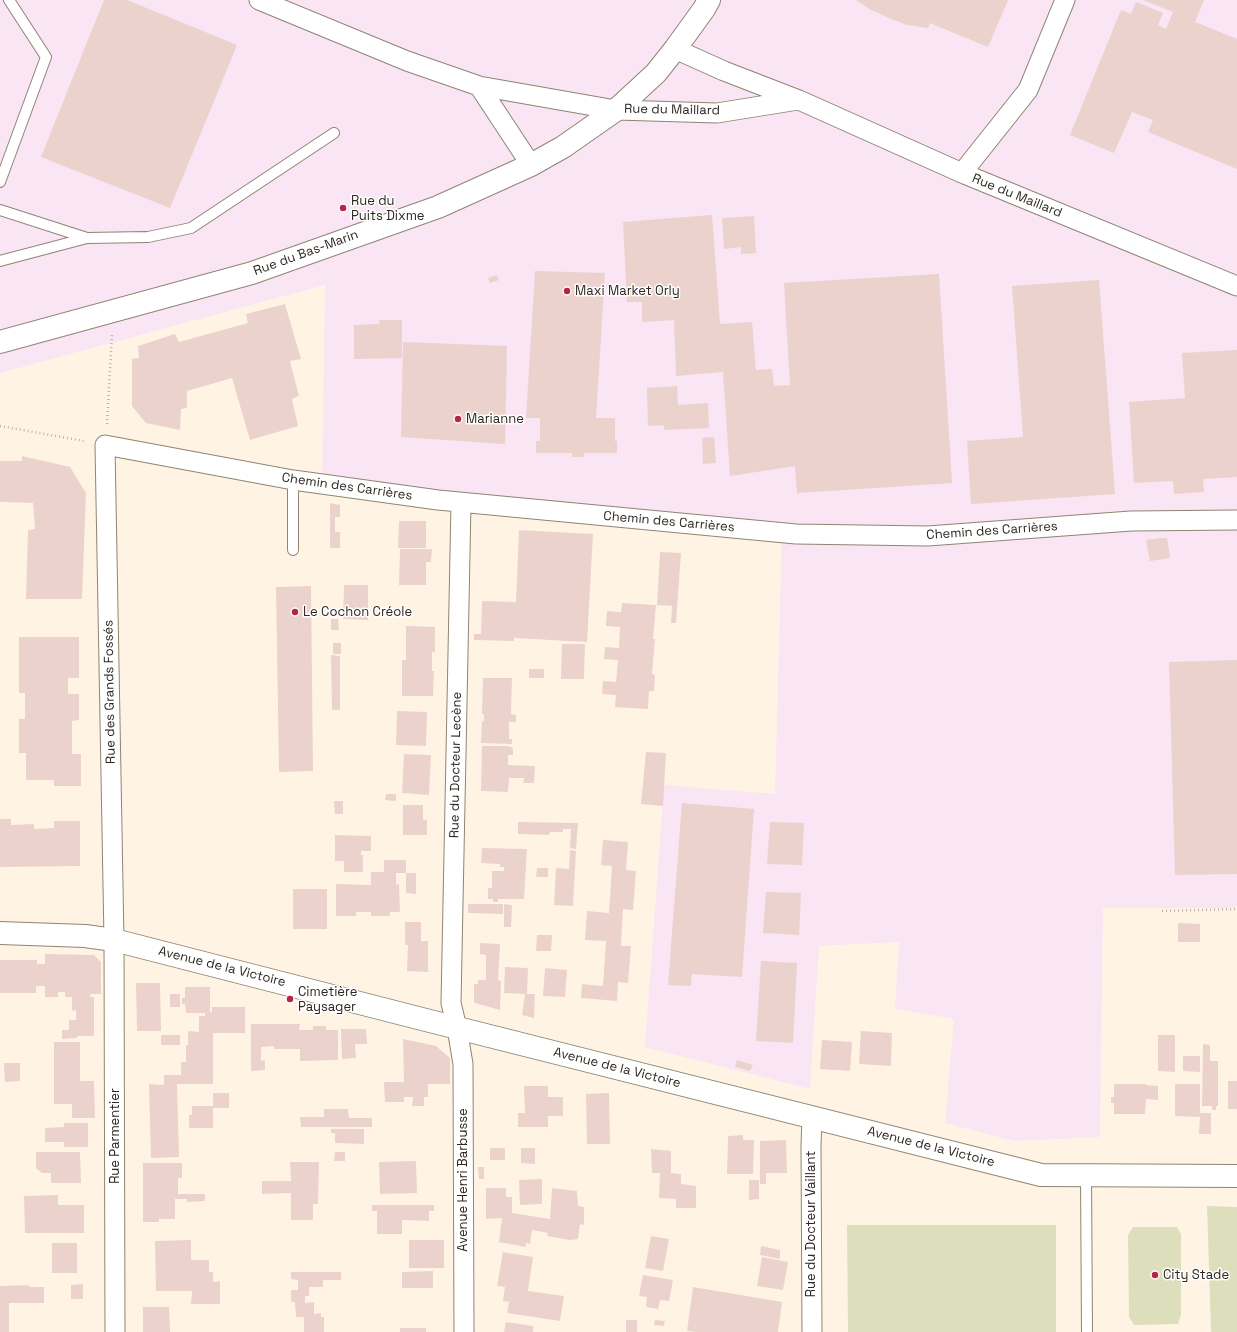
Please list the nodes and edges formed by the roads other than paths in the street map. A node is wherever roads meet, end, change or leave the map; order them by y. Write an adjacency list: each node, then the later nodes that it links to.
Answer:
1 (9, 0): 12 (lane)
2 (259, 0): 6 (street)
3 (709, 0): 5 (street, Rue du Bas-Marin)
4 (1065, 0): 11 (street)
5 (675, 49): 7 (street, Rue du Maillard); 8 (street, Rue du Bas-Marin)
6 (479, 86): 8 (street); 10 (street)
7 (799, 100): 8 (street, Rue du Maillard); 11 (street, Rue du Maillard)
8 (616, 110): 10 (street, Rue du Bas-Marin)
9 (334, 133): 14 (lane)
10 (531, 165): 17 (street, Rue du Bas-Marin)
11 (962, 173): 16 (street, Rue du Maillard)
12 (0, 182)
13 (0, 210): 14 (lane)
14 (87, 238): 15 (lane)
15 (0, 261)
16 (1237, 286)
17 (0, 342)
18 (105, 445): 19 (street, Chemin des Carrières); 24 (street, Rue des Grands Fossés)
19 (293, 480): 20 (street, Chemin des Carrières); 22 (lane)
20 (461, 503): 21 (street, Chemin des Carrières); 25 (street, Rue du Docteur Lecène)
21 (1237, 520)
22 (293, 550)
23 (0, 933): 24 (street, Avenue de la Victoire)
24 (114, 940): 25 (street, Avenue de la Victoire); 29 (street, Rue Parmentier)
25 (457, 1028): 26 (street, Avenue de la Victoire); 30 (street, Avenue Henri Barbusse)
26 (812, 1117): 27 (street, Avenue de la Victoire); 31 (street, Rue du Docteur Vaillant)
27 (1086, 1174): 28 (street, Avenue de la Victoire); 32 (lane)
28 (1237, 1176)
29 (115, 1332)
30 (464, 1332)
31 (812, 1332)
32 (1087, 1332)

